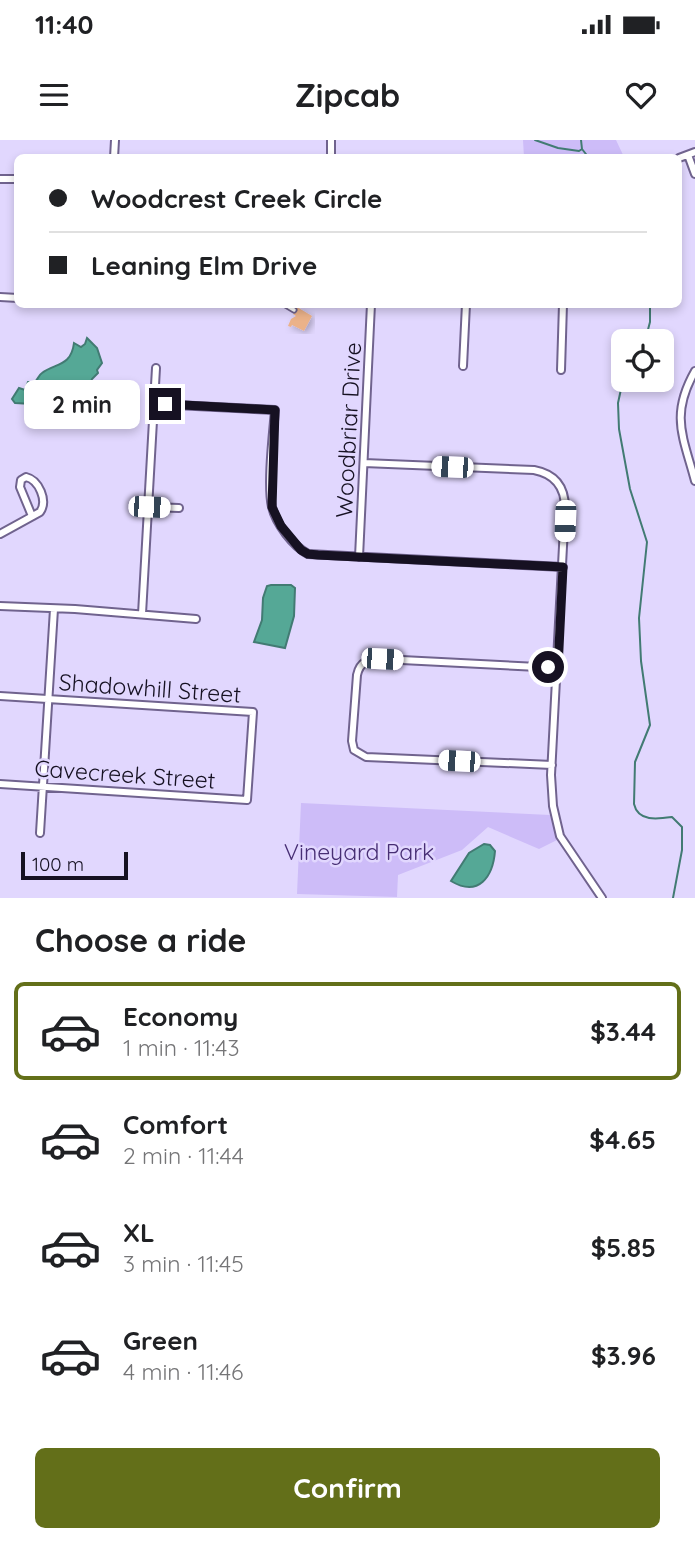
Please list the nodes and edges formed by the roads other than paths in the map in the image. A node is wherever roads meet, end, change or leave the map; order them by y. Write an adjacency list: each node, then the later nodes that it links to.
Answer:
1 (691, 153): 2 (street)
2 (695, 174)
3 (291, 308): 7 (lane)
4 (371, 308): 13 (street, Woodbriar Drive)
5 (466, 308): 8 (street)
6 (563, 308): 10 (street)
7 (294, 310)
8 (463, 366)
9 (156, 368): 12 (street)
10 (561, 370)
11 (694, 377): 14 (street)
12 (155, 404): 15 (street); 19 (street)
13 (364, 463): 19 (street, Woodbriar Drive); 20 (street)
14 (695, 481)
15 (149, 507): 16 (street); 23 (street)
16 (179, 508)
17 (32, 516): 17 (street); 18 (street)
18 (0, 534)
19 (359, 557): 20 (street)
20 (563, 567): 25 (street)
21 (0, 606): 22 (street)
22 (54, 609): 23 (street); 27 (street)
23 (142, 614): 24 (street)
24 (196, 619)
25 (558, 668): 28 (street); 28 (street)
26 (0, 696): 27 (street, Shadowhill Street)
27 (49, 699): 30 (street); 31 (street, Shadowhill Street)
28 (552, 765): 33 (street)
29 (0, 784): 30 (street, Cavecreek Street)
30 (43, 786): 31 (street, Cavecreek Street); 32 (street)
31 (247, 800)
32 (40, 833)
33 (602, 898)

